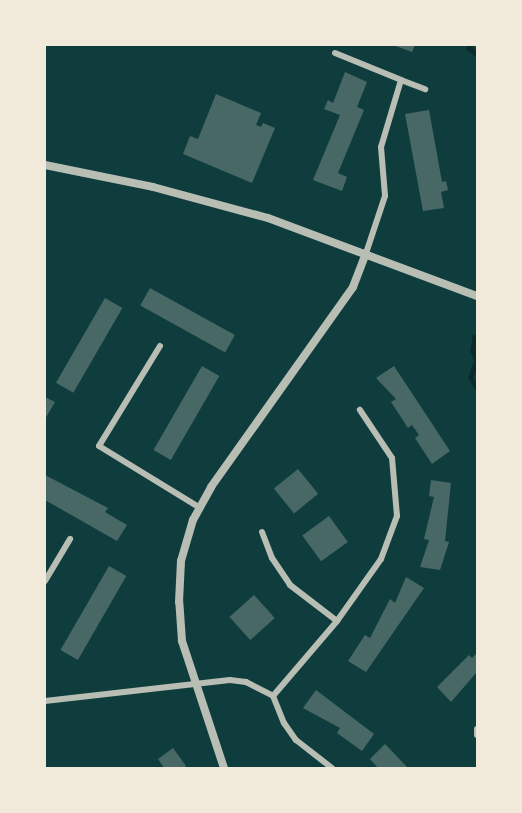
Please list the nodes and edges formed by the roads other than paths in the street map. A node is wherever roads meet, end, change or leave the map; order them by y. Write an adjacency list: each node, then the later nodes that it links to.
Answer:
1 (335, 53): 2 (street)
2 (401, 80): 3 (street); 5 (street)
3 (425, 88)
4 (45, 165): 5 (street)
5 (366, 253): 6 (street); 9 (street)
6 (477, 296)
7 (160, 346): 9 (street)
8 (360, 410): 13 (street)
9 (200, 508): 14 (street)
10 (262, 532): 13 (street)
11 (70, 539): 12 (street)
12 (45, 581)
13 (337, 621): 15 (street)
14 (196, 685): 15 (street); 16 (street); 19 (street)
15 (273, 696): 20 (street)
16 (45, 701)
17 (477, 729): 18 (street)
18 (477, 735)
19 (224, 768)
20 (332, 768)

